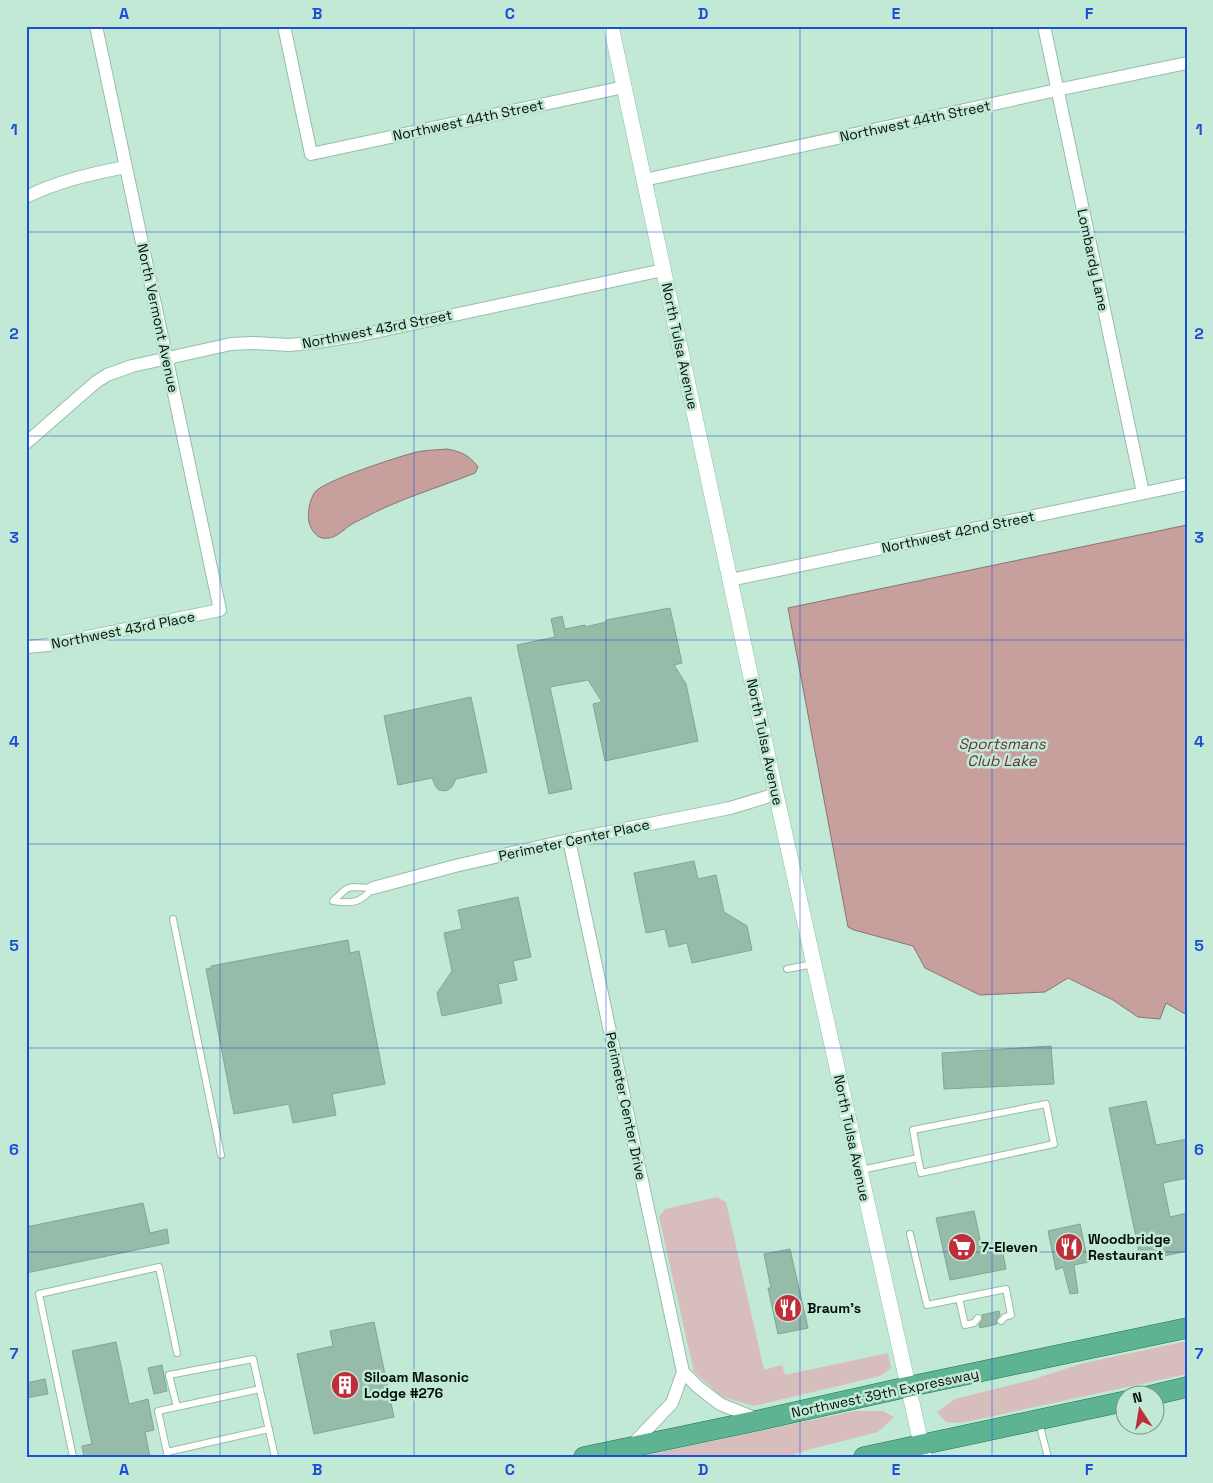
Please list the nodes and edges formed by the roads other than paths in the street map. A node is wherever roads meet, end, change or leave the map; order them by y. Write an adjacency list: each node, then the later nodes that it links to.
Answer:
1 (96, 26): 8 (street, North Vermont Avenue)
2 (284, 26): 6 (street, Northwest 44th Street)
3 (612, 26): 6 (street, North Tulsa Avenue)
4 (1044, 26): 7 (street, Lombardy Lane)
5 (1187, 63): 7 (street, Northwest 44th Street)
6 (624, 87): 9 (street, North Tulsa Avenue)
7 (1057, 90): 9 (street, Northwest 44th Street); 15 (street, Lombardy Lane)
8 (125, 167): 10 (street); 12 (street, North Vermont Avenue)
9 (644, 180): 11 (street, North Tulsa Avenue)
10 (26, 197)
11 (663, 270): 12 (street, Northwest 43rd Street); 16 (street, North Tulsa Avenue)
12 (166, 358): 13 (street, Northwest 43rd Street); 17 (street, North Vermont Avenue)
13 (26, 443)
14 (1187, 484): 15 (street, Northwest 42nd Street)
15 (1143, 493): 16 (street, Northwest 42nd Street)
16 (730, 580): 19 (street, North Tulsa Avenue)
17 (220, 610): 18 (street, Northwest 43rd Place)
18 (26, 647)
19 (776, 794): 20 (street, Perimeter Center Place); 23 (street, North Tulsa Avenue)
20 (569, 840): 21 (street, Perimeter Center Place); 34 (street, Perimeter Center Drive)
21 (373, 888): 21 (lane)
22 (173, 920): 25 (lane)
23 (814, 964): 24 (lane); 27 (street, North Tulsa Avenue)
24 (787, 969)
25 (220, 1155)
26 (918, 1158): 26 (lane); 27 (lane)
27 (860, 1170): 35 (street, North Tulsa Avenue)
28 (910, 1234): 29 (lane)
29 (960, 1298): 30 (lane); 31 (lane)
30 (1002, 1317)
31 (977, 1322)
32 (1187, 1328): 35 (highway, Northwest 39th Expressway)
33 (177, 1353): 47 (lane)
34 (683, 1372): 42 (street); 44 (street)
35 (907, 1387): 42 (highway, Northwest 39th Expressway); 45 (street, North Tulsa Avenue)
36 (1187, 1388): 38 (highway)
37 (260, 1390): 40 (lane); 40 (lane); 43 (lane)
38 (1166, 1393)
39 (1116, 1403): 41 (highway)
40 (176, 1407): 46 (lane)
41 (1038, 1419): 45 (highway); 51 (lane)
42 (760, 1420): 44 (highway, Northwest 39th Expressway)
43 (269, 1429): 46 (lane); 48 (lane)
44 (631, 1446): 49 (highway, Northwest 39th Expressway)
45 (922, 1451): 50 (highway)
46 (167, 1454)
47 (74, 1457)
48 (275, 1457)
49 (584, 1457)
50 (864, 1457)
51 (1048, 1457)

